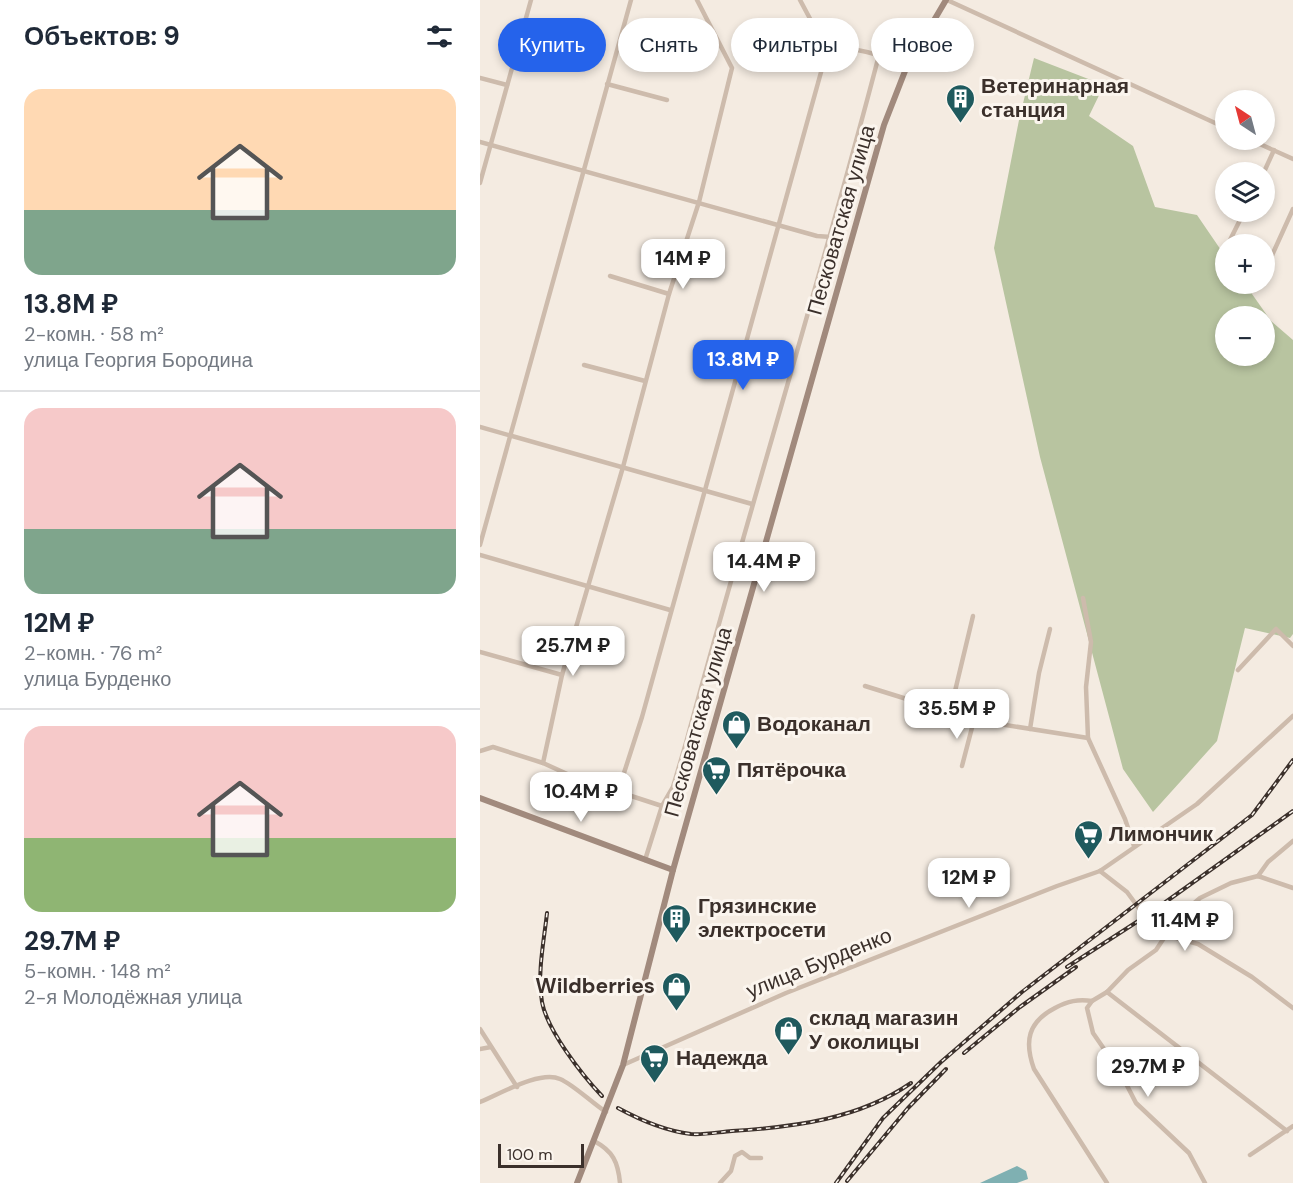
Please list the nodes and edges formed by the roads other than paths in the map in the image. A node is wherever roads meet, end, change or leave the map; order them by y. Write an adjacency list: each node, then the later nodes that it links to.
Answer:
1 (530, 0): 13 (street)
2 (631, 0): 12 (street)
3 (697, 0): 23 (street)
4 (800, 0): 6 (street)
5 (947, 0): 7 (main road, Песковатская улица); 15 (street)
6 (810, 18)
7 (936, 18)
8 (821, 72): 25 (street)
9 (875, 72): 26 (street)
10 (904, 72): 63 (main road, Песковатская улица)
11 (480, 78): 13 (street)
12 (608, 84): 14 (street); 21 (street)
13 (507, 85): 17 (street)
14 (667, 100)
15 (1215, 123)
16 (480, 142): 17 (street)
17 (491, 146): 21 (street); 22 (street)
18 (1274, 150): 19 (street); 20 (street)
19 (1293, 159)
20 (1269, 162)
21 (585, 170): 23 (street); 33 (street)
22 (480, 183)
23 (699, 202): 25 (street); 29 (street)
24 (1293, 208): 27 (street)
25 (779, 223): 26 (street); 35 (street)
26 (831, 237): 36 (street)
27 (1275, 248)
28 (610, 276): 29 (street)
29 (669, 294): 31 (street)
30 (584, 364): 31 (street)
31 (645, 381): 34 (street)
32 (480, 427): 33 (street)
33 (510, 435): 34 (street); 37 (street)
34 (623, 467): 35 (street); 39 (street)
35 (705, 491): 36 (street); 41 (street)
36 (752, 504): 59 (street)
37 (480, 545)
38 (480, 555): 39 (street)
39 (586, 587): 41 (street); 47 (street)
40 (1083, 598): 53 (street)
41 (670, 610): 57 (street)
42 (973, 616): 49 (street)
43 (1050, 629): 52 (street)
44 (1293, 646): 46 (street)
45 (480, 652): 47 (street)
46 (1238, 670)
47 (562, 675): 55 (street)
48 (865, 686): 49 (street)
49 (950, 712): 51 (street)
50 (1293, 716): 61 (street, улица Бурденко)
51 (974, 720): 52 (street); 56 (street)
52 (1030, 729): 53 (street)
53 (1088, 738): 61 (street)
54 (480, 751): 55 (street)
55 (543, 764): 57 (street)
56 (962, 766)
57 (622, 793): 59 (street)
58 (480, 798): 62 (main road)
59 (662, 806): 62 (street)
60 (1293, 841): 65 (street)
61 (1134, 846): 64 (street, улица Бурденко)
62 (645, 860): 63 (main road)
63 (673, 870): 74 (main road, Песковатская улица)
64 (1100, 871): 67 (street); 74 (street, улица Бурденко)
65 (1258, 876): 66 (street); 67 (street)
66 (1293, 888)
67 (1166, 935): 68 (street); 70 (street)
68 (1107, 992): 69 (street); 79 (street)
69 (1092, 1001): 86 (street); 87 (street)
70 (1293, 1008)
71 (480, 1029): 72 (street)
72 (491, 1047): 73 (street); 75 (street)
73 (480, 1049)
74 (623, 1065): 77 (main road, Песковатская улица)
75 (517, 1087): 76 (street); 77 (street)
76 (480, 1102)
77 (606, 1112): 80 (main road, Песковатская улица)
78 (1293, 1126): 79 (street)
79 (1287, 1131): 81 (street)
80 (594, 1141): 83 (main road, Песковатская улица); 84 (street)
81 (1250, 1155)
82 (761, 1158): 85 (street)
83 (578, 1183)
84 (620, 1183)
85 (720, 1183)
86 (1107, 1183)
87 (1205, 1183)

